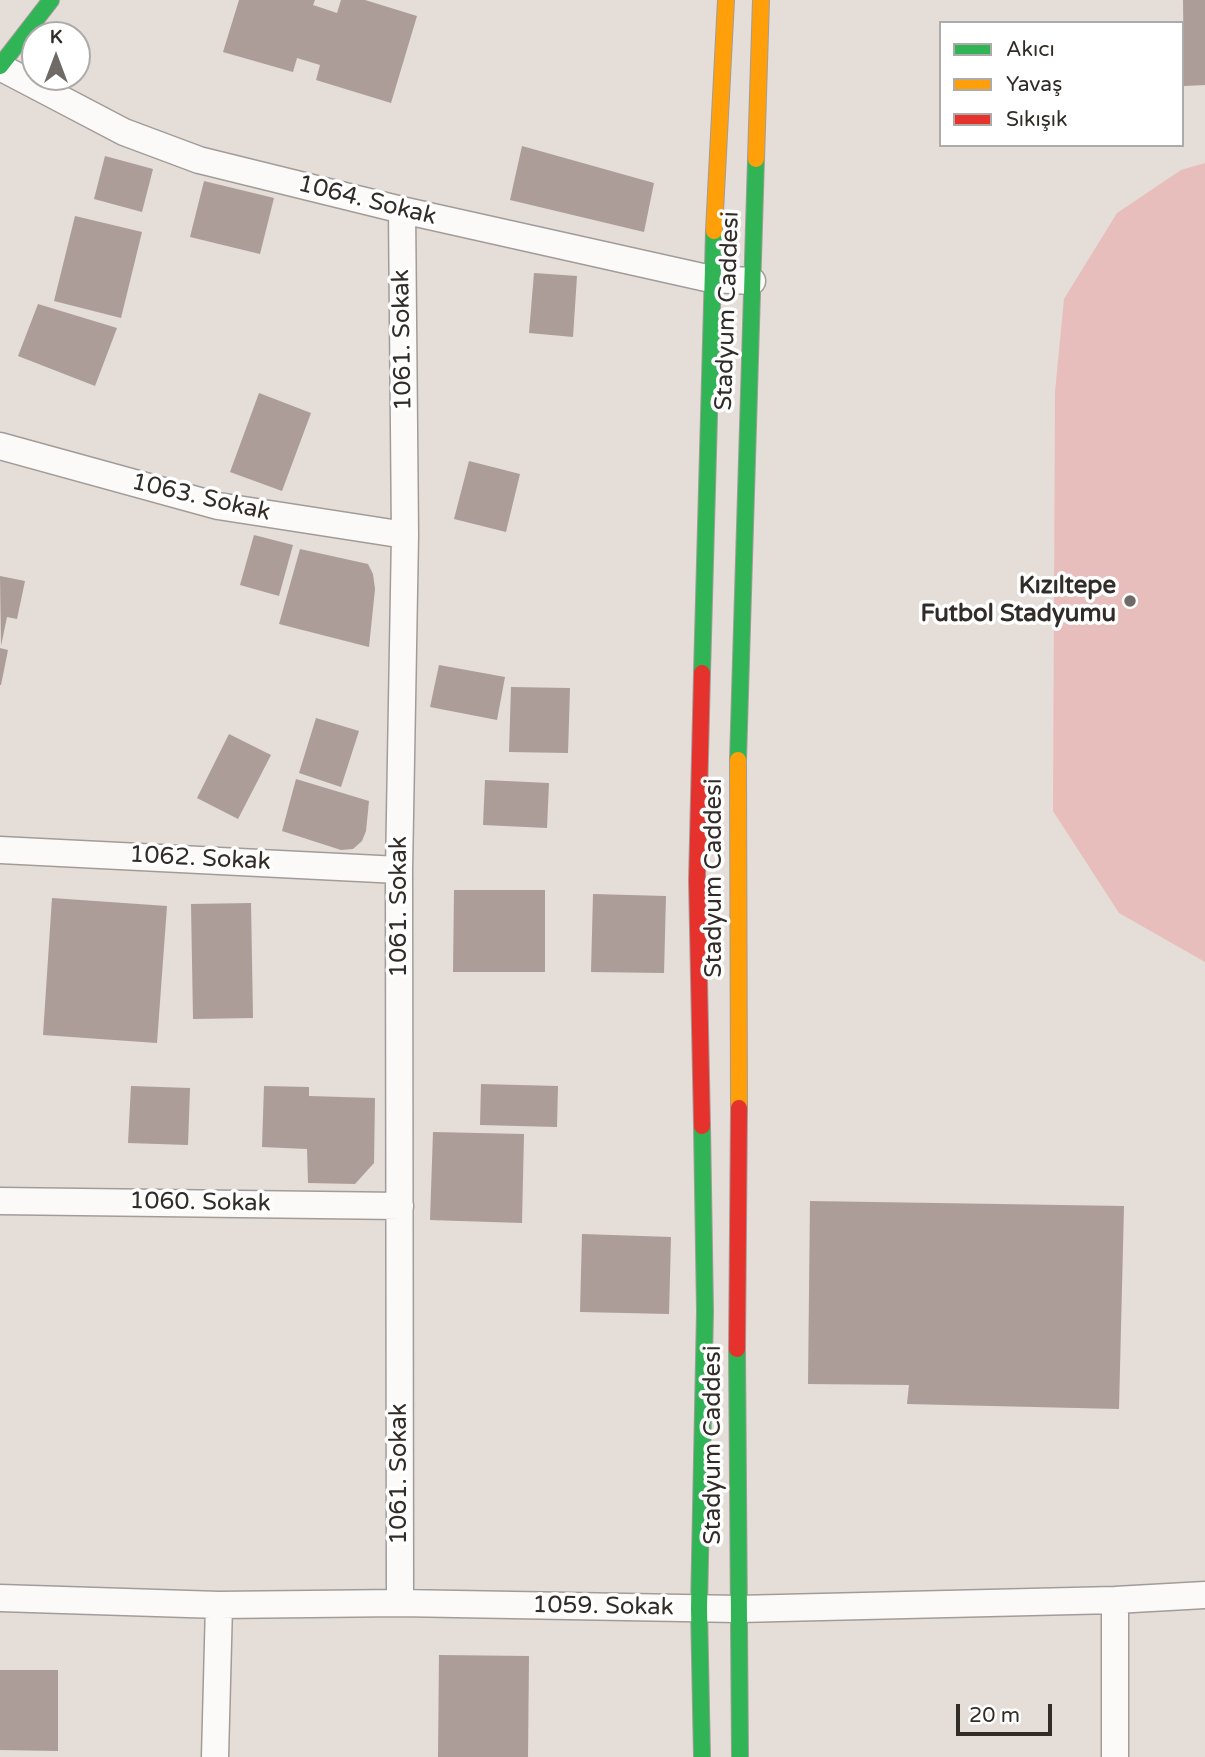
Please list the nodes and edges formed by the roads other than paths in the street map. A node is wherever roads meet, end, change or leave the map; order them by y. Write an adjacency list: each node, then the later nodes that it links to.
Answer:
1 (51, 0): 4 (main road)
2 (726, 0): 6 (main road)
3 (761, 0): 7 (main road, Stadyum Caddesi)
4 (0, 67): 5 (street, 1064. Sokak)
5 (402, 211): 6 (street, 1064. Sokak); 9 (street, 1061. Sokak)
6 (710, 279): 7 (street, 1064. Sokak); 19 (main road)
7 (752, 281): 20 (main road, Stadyum Caddesi)
8 (0, 446): 9 (street, 1063. Sokak)
9 (405, 535): 11 (street, 1061. Sokak)
10 (0, 850): 11 (street, 1062. Sokak)
11 (399, 870): 13 (street, 1061. Sokak)
12 (0, 1201): 13 (street, 1060. Sokak)
13 (400, 1206): 17 (street, 1061. Sokak)
14 (1205, 1595): 16 (street, 1059. Sokak)
15 (0, 1598): 18 (street, 1059. Sokak)
16 (1115, 1600): 20 (street, 1059. Sokak); 24 (street)
17 (400, 1603): 18 (street, 1059. Sokak); 19 (street, 1059. Sokak)
18 (219, 1605): 21 (street)
19 (699, 1608): 20 (street, 1059. Sokak); 22 (main road)
20 (738, 1609): 23 (main road, Stadyum Caddesi)
21 (215, 1757)
22 (702, 1757)
23 (740, 1757)
24 (1115, 1757)

